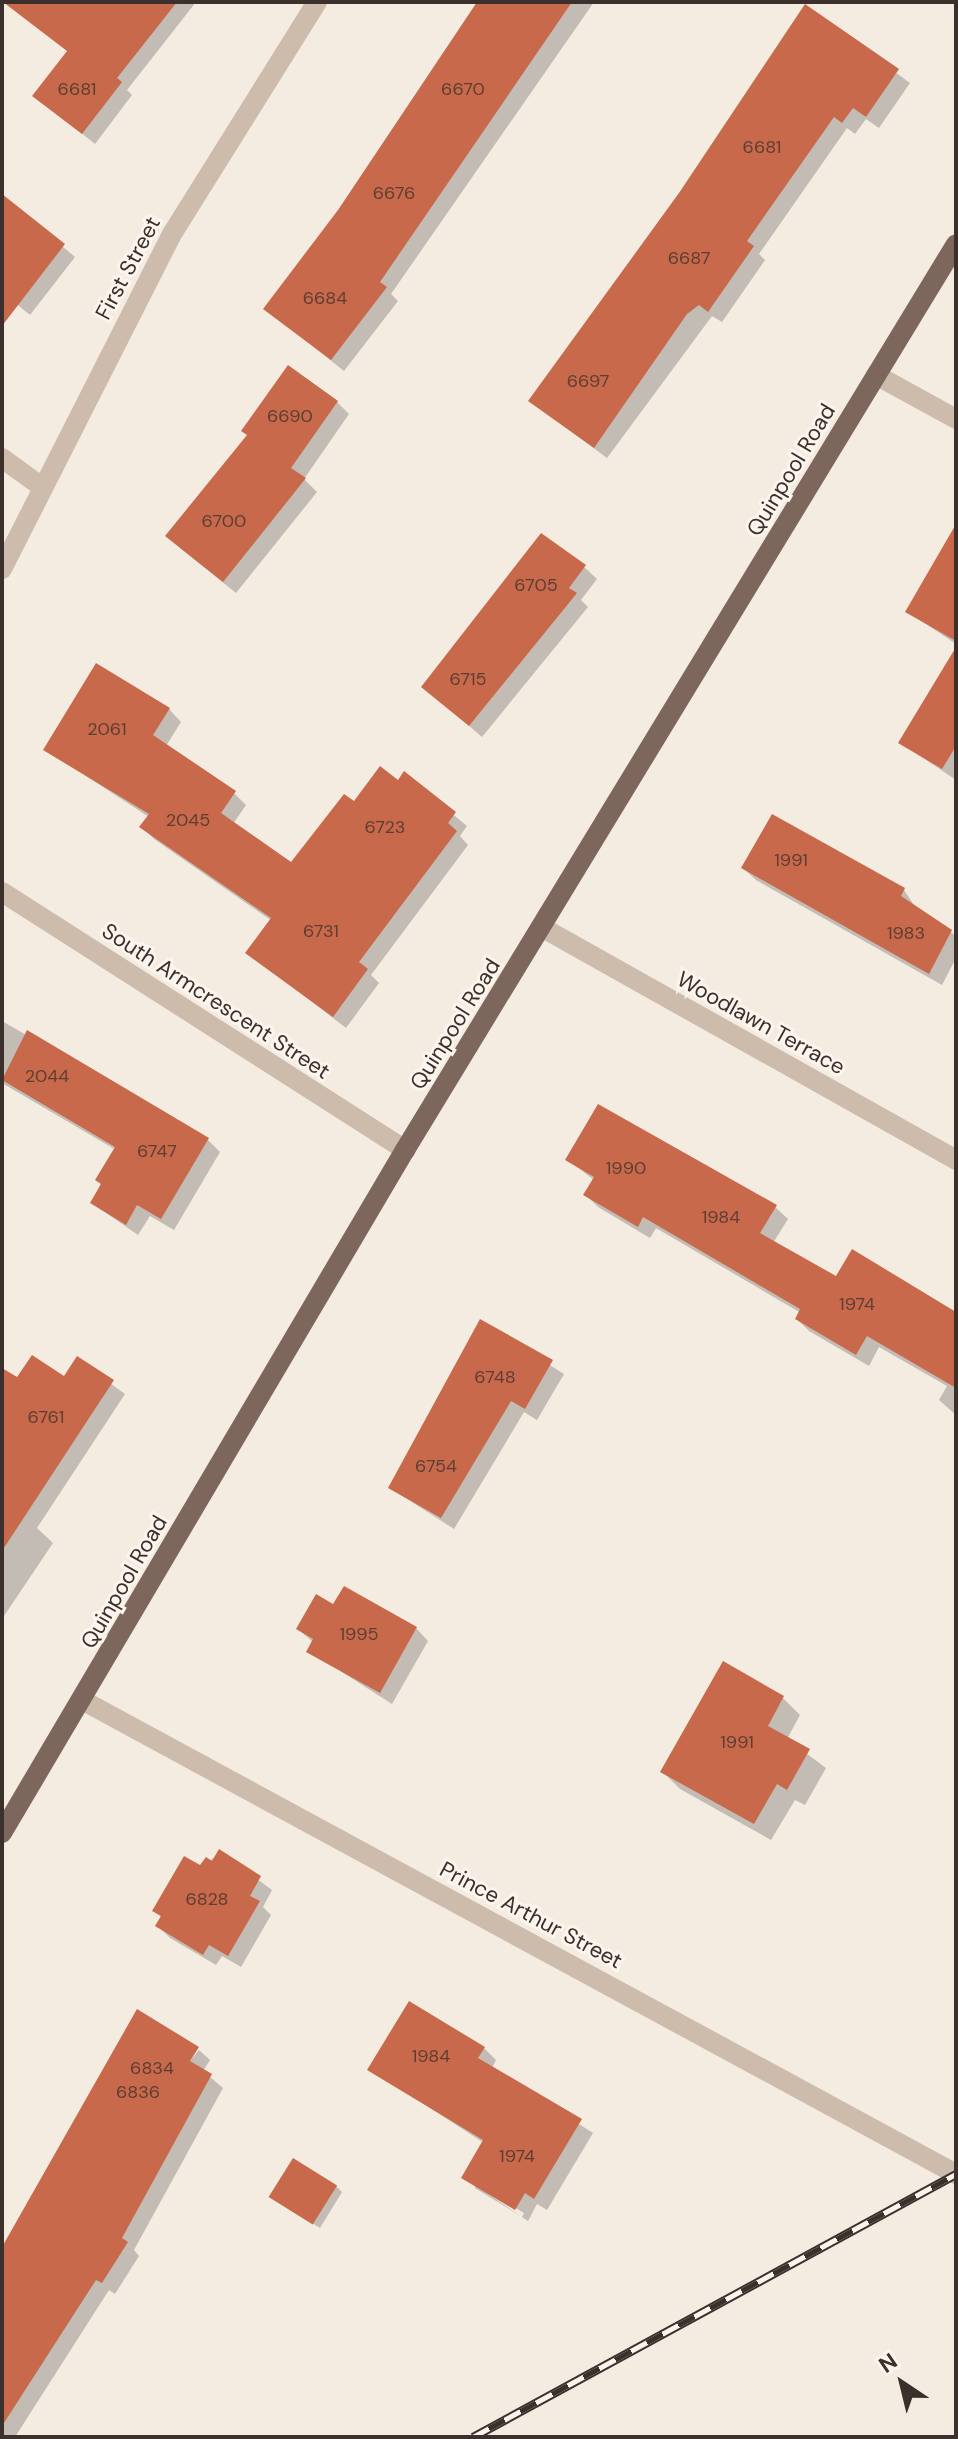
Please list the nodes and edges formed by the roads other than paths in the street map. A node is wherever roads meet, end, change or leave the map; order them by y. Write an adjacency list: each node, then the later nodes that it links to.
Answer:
1 (317, 2): 6 (street, First Street)
2 (956, 244): 3 (main road, Quinpool Road)
3 (876, 375): 4 (street); 9 (main road, Quinpool Road)
4 (956, 419)
5 (2, 458): 6 (street)
6 (42, 487): 7 (street, First Street)
7 (2, 569)
8 (2, 892): 10 (street, South Armcrescent Street)
9 (543, 928): 10 (main road, Quinpool Road); 11 (street, Woodlawn Terrace)
10 (405, 1150): 12 (main road, Quinpool Road)
11 (956, 1160)
12 (82, 1700): 13 (main road, Quinpool Road); 15 (street, Prince Arthur Street)
13 (8, 1807): 14 (main road, Quinpool Road)
14 (2, 1833)
15 (956, 2174)

